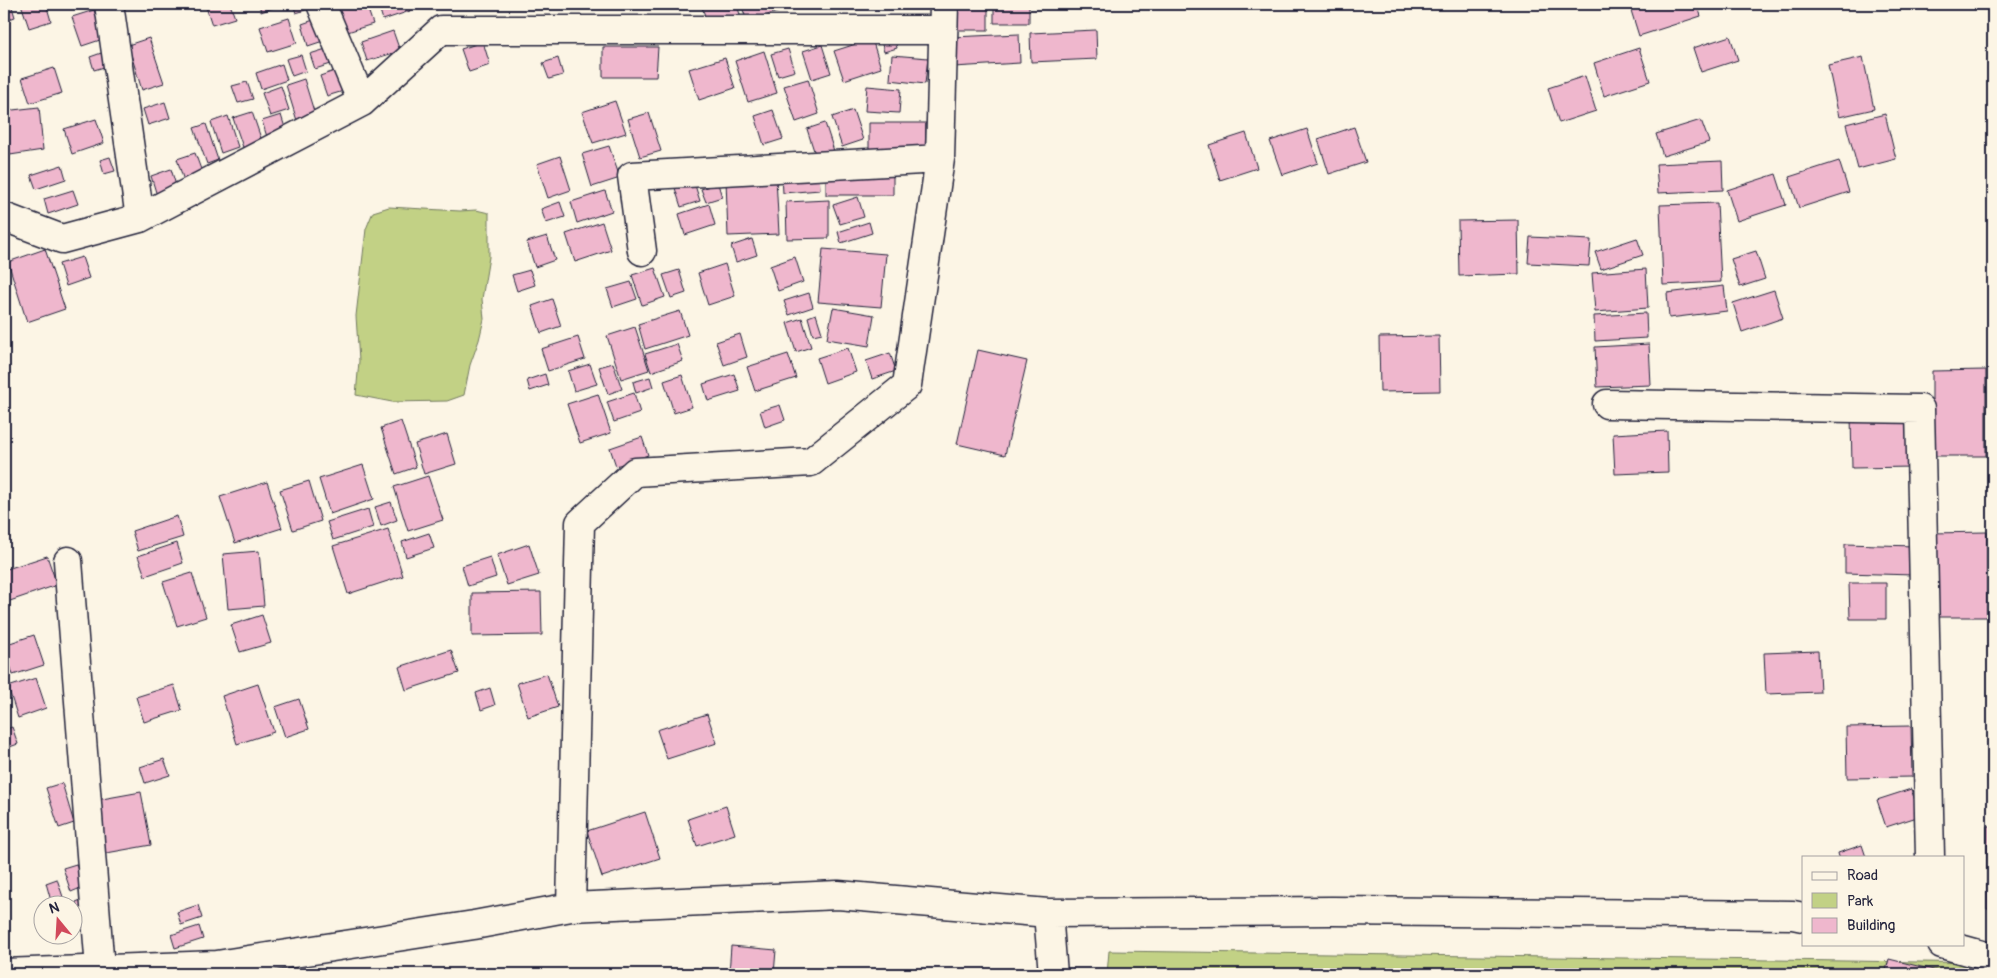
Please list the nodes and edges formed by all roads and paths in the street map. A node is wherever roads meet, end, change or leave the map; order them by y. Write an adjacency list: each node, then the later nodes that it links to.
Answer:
1 (109, 4): 7 (street)
2 (321, 4): 4 (street)
3 (943, 17): 4 (street); 5 (street)
4 (362, 102): 7 (street)
5 (940, 159): 8 (street); 12 (street)
6 (4, 217): 7 (street)
7 (140, 218)
8 (642, 251)
9 (1607, 404): 11 (street)
10 (68, 560): 17 (street)
11 (1930, 856)
12 (571, 907): 13 (street); 17 (street)
13 (1048, 914): 14 (street); 19 (street)
14 (1802, 917)
15 (1949, 946): 16 (street)
16 (1993, 958)
17 (100, 970): 18 (street)
18 (4, 973)
19 (1053, 974)

